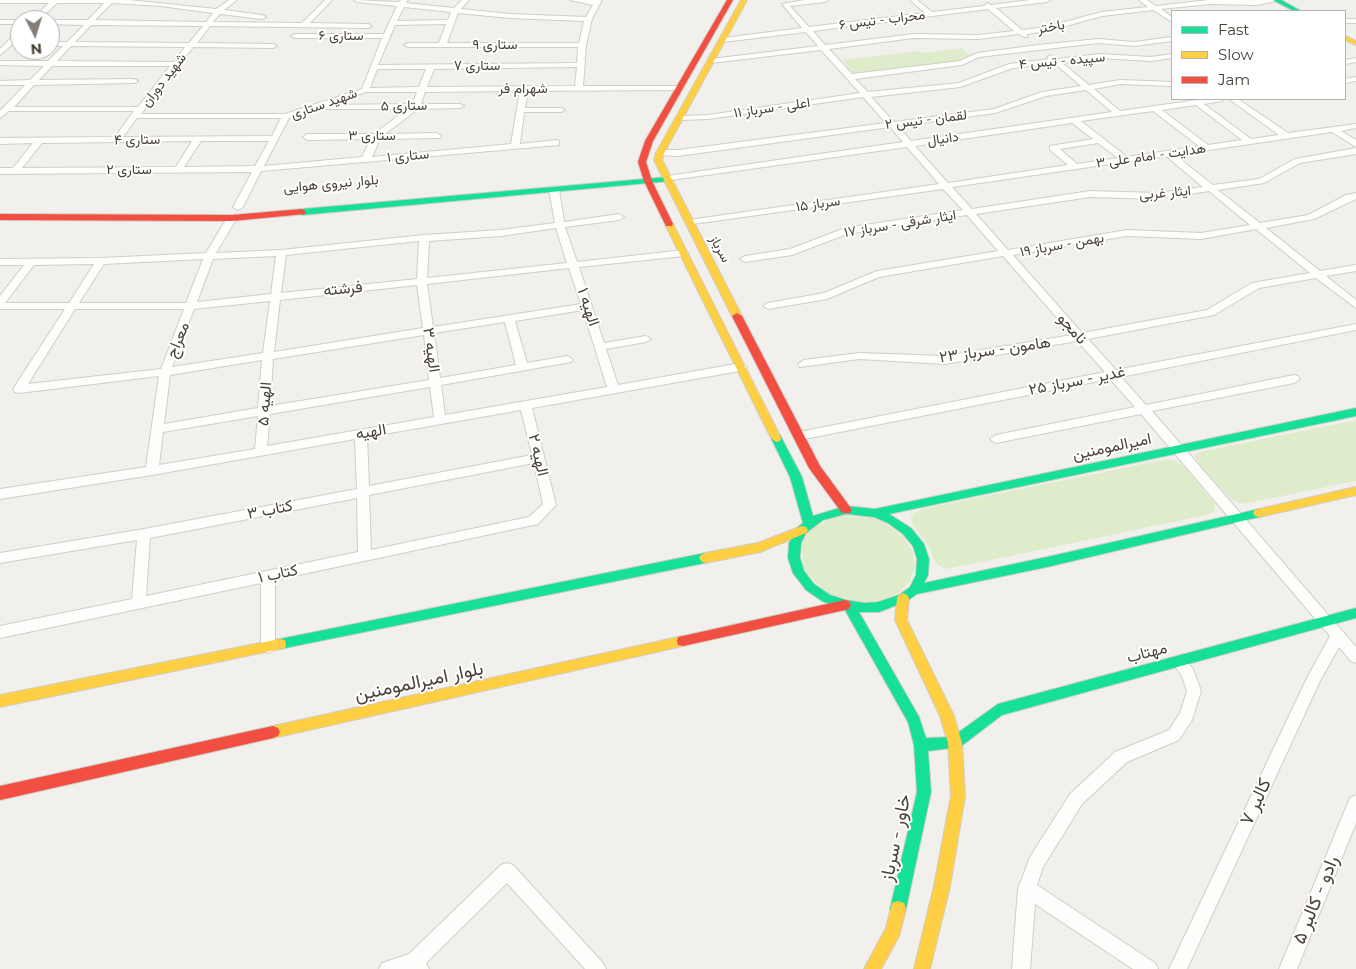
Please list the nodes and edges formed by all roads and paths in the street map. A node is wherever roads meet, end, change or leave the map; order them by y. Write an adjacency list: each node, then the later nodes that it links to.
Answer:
1 (56, 0): 2 (street); 17 (street); 22 (street)
2 (111, 0): 23 (street); 31 (street)
3 (234, 0): 23 (street, شهید دوران)
4 (329, 0): 35 (street)
5 (357, 0): 19 (street)
6 (466, 0): 25 (street)
7 (573, 0): 18 (street)
8 (730, 0): 70 (street)
9 (744, 0): 26 (street)
10 (755, 0): 26 (street)
11 (825, 0): 37 (street, نامجو)
12 (913, 0): 27 (street)
13 (981, 0): 20 (street)
14 (1047, 0): 20 (street, محراب - تیس ۶)
15 (1142, 0): 21 (street)
16 (1277, 0): 21 (street, باختر); 24 (street)
17 (1, 1)
18 (598, 1): 28 (street)
19 (403, 2): 25 (street); 32 (street, شهید ستاری)
20 (990, 7): 27 (street, محراب - تیس ۶); 38 (street)
21 (1154, 8): 29 (street); 38 (street, باختر)
22 (46, 10)
23 (219, 10): 34 (street, شهید دوران); 35 (street)
24 (1296, 10)
25 (455, 11): 28 (street); 33 (street)
26 (736, 14): 41 (street)
27 (930, 14): 37 (street, محراب - تیس ۶)
28 (588, 19): 48 (street)
29 (1171, 19)
30 (60, 22): 31 (street)
31 (90, 22): 34 (street); 45 (street)
32 (392, 22): 33 (street); 39 (street, شهید ستاری)
33 (450, 22): 47 (street)
34 (209, 23): 35 (street); 49 (street, شهید دوران)
35 (304, 24): 36 (street); 39 (street, ستاری ۶)
36 (368, 26)
37 (806, 29): 41 (street, محراب - تیس ۶); 52 (street, نامجو)
38 (1020, 32): 51 (street); 52 (street, باختر)
39 (386, 36): 62 (street, شهید ستاری)
40 (1171, 39): 51 (street)
41 (723, 40): 56 (street)
42 (0, 44): 43 (street)
43 (9, 44): 53 (street)
44 (60, 44): 45 (street)
45 (70, 44): 49 (street); 59 (street)
46 (408, 45): 47 (street, ستاری ۹)
47 (442, 45): 54 (street, ستاری ۹)
48 (582, 45): 54 (street, ستاری ۹); 61 (street)
49 (190, 46): 50 (street); 60 (street, شهید دوران)
50 (273, 46)
51 (1038, 47): 57 (street); 64 (street)
52 (823, 48): 56 (street, باختر); 64 (street, نامجو)
53 (0, 52)
54 (511, 55): 61 (street, ستاری ۷); 63 (street, ستاری ۷)
55 (1171, 56): 57 (street, سپیده - تیس ۴)
56 (711, 61): 75 (street)
57 (1055, 61): 69 (street); 76 (street, سپیده - تیس ۴)
58 (0, 63): 59 (street)
59 (52, 63): 60 (street); 67 (street)
60 (177, 64): 87 (street, شهید دوران)
61 (580, 65): 72 (street)
62 (372, 66): 63 (street, ستاری ۷); 73 (street, شهید ستاری)
63 (431, 66): 74 (street)
64 (849, 77): 76 (street, نامجو)
65 (134, 81): 67 (street)
66 (0, 83): 67 (street)
67 (33, 83): 84 (street)
68 (1171, 84): 69 (street, لقمان - تیس ۲)
69 (1086, 87): 88 (street); 93 (street, لقمان - تیس ۲)
70 (680, 88): 72 (street, شهرام فر); 75 (street); 123 (street)
71 (524, 89): 72 (street, شهرام فر); 74 (street, شهرام فر); 85 (street)
72 (579, 89)
73 (365, 90): 74 (street, شهرام فر); 82 (street, شهید ستاری)
74 (423, 90): 80 (street)
75 (694, 90): 91 (street)
76 (864, 94): 91 (street, اعلی - سرباز ۱۱); 93 (street, نامجو)
77 (1212, 100): 79 (street, دانیال)
78 (1234, 100): 98 (street)
79 (1197, 102): 83 (street, دانیال); 106 (street)
80 (416, 106): 81 (street, ستاری ۵); 82 (street, ستاری ۵); 96 (street)
81 (460, 106)
82 (318, 107): 90 (street, شهید ستاری)
83 (1154, 108): 88 (street, دانیال); 111 (street)
84 (7, 109): 87 (street); 89 (street)
85 (521, 110): 86 (street); 110 (street)
86 (561, 110)
87 (138, 113): 90 (street, شهید دوران); 102 (street)
88 (1118, 114): 92 (street, دانیال)
89 (0, 116)
90 (286, 116): 100 (street, شهید ستاری)
91 (679, 118): 113 (street)
92 (1074, 120): 103 (street); 108 (street, دانیال)
93 (890, 124): 108 (street, نامجو); 113 (street, لقمان - تیس ۲)
94 (1356, 126): 95 (street, هدایت - امام علی ۳)
95 (1333, 129): 98 (street, هدایت - امام علی ۳); 109 (street)
96 (377, 136): 97 (street, ستاری ۳); 99 (street, ستاری ۳); 115 (street)
97 (436, 136)
98 (1286, 136): 106 (street, هدایت - امام علی ۳)
99 (307, 137)
100 (275, 138): 101 (street, ستاری ۴); 118 (street, شهید ستاری)
101 (198, 139): 102 (street, ستاری ۴); 119 (street)
102 (117, 140): 105 (street, ستاری ۴)
103 (1100, 140): 116 (street); 117 (street)
104 (0, 141): 105 (street, ستاری ۴)
105 (39, 141): 121 (street)
106 (1249, 142): 111 (street, هدایت - امام علی ۳)
107 (556, 143): 110 (street, ستاری ۱)
108 (908, 144): 122 (street, دانیال); 124 (street, نامجو)
109 (1356, 144)
110 (515, 146): 115 (street, ستاری ۱)
111 (1207, 148): 114 (street, هدایت - امام علی ۳)
112 (1356, 151): 125 (street, ایثار غربی)
113 (660, 153): 122 (street, سرباز)
114 (1168, 154): 116 (street, هدایت - امام علی ۳); 125 (street)
115 (366, 160): 118 (street, ستاری ۱)
116 (1126, 160): 117 (street, هدایت - امام علی ۳)
117 (1076, 168): 124 (street, هدایت - امام علی ۳)
118 (259, 169): 119 (street, ستاری ۲); 130 (street, شهید ستاری)
119 (178, 170): 121 (street, ستاری ۲)
120 (0, 171): 121 (street, ستاری ۲)
121 (16, 171)
122 (665, 175): 123 (street); 135 (street, سرباز)
123 (646, 177): 126 (street, بلوار نیروی هوایی); 127 (street, بلوار نیروی هوایی); 140 (street)
124 (946, 187): 131 (street, نامجو); 135 (street, سرباز ۱۵)
125 (1211, 188): 131 (street, ایثار غربی); 137 (street)
126 (554, 189): 127 (street, بلوار نیروی هوایی); 136 (street, الهیه ۱)
127 (408, 196): 130 (street, بلوار نیروی هوایی); 134 (street, بلوار نیروی هوایی)
128 (1356, 196): 137 (street, بهمن - سرباز ۱۹)
129 (0, 207): 130 (street, بلوار نیروی هوایی)
130 (238, 207): 134 (street)
131 (970, 213): 141 (street, نامجو); 143 (street, ایثار شرقی - سرباز ۱۷)
132 (0, 217): 134 (street, بلوار نیروی هوایی)
133 (619, 217): 136 (street)
134 (232, 218): 142 (street, معراج)
135 (689, 222): 166 (street, سرباز)
136 (560, 226): 138 (street); 147 (street, الهیه ۱)
137 (1258, 226): 141 (street, بهمن - سرباز ۱۹); 149 (street)
138 (424, 238): 139 (street); 150 (street, الهیه ۳)
139 (281, 253): 142 (street); 151 (street, الهیه ۵)
140 (684, 254): 147 (street, فرشته); 168 (street)
141 (1006, 254): 155 (street, بهمن - سرباز ۱۹); 161 (street, نامجو)
142 (209, 258): 144 (street); 153 (street, معراج)
143 (745, 259)
144 (101, 261): 146 (street); 157 (street)
145 (0, 262): 146 (street)
146 (31, 262): 152 (street)
147 (574, 265): 150 (street, فرشته); 154 (street, الهیه ۱)
148 (1356, 268): 149 (street, هامون - سرباز ۲۳)
149 (1317, 274): 156 (street); 161 (street, هامون - سرباز ۲۳)
150 (422, 281): 151 (street, فرشته); 160 (street, الهیه ۳)
151 (276, 296): 153 (street, فرشته); 164 (street, الهیه ۵)
152 (0, 305): 157 (street, فرشته)
153 (192, 306): 157 (street, فرشته); 170 (street, معراج)
154 (588, 306): 158 (street); 163 (street, الهیه ۱)
155 (768, 306)
156 (1356, 306)
157 (70, 307): 170 (street)
158 (509, 318): 160 (street); 169 (street)
159 (1356, 328): 171 (street, غدیر - سرباز ۲۵)
160 (428, 330): 164 (street); 173 (street, الهیه ۳)
161 (1079, 337): 167 (street, هامون - سرباز ۲۳); 171 (street, نامجو)
162 (646, 339): 163 (street)
163 (601, 347): 174 (street, الهیه ۱)
164 (268, 356): 170 (street); 177 (street, الهیه ۵)
165 (567, 360): 169 (street)
166 (763, 363): 168 (street); 182 (street, سرباز)
167 (804, 364)
168 (741, 367): 174 (street, الهیه); 195 (street)
169 (522, 368): 173 (street)
170 (165, 372): 180 (street, معراج)
171 (1112, 374): 176 (street, نامجو); 182 (street, غدیر - سرباز ۲۵)
172 (1294, 379): 176 (street)
173 (435, 382): 177 (street); 179 (street, الهیه ۳)
174 (614, 390): 175 (street, الهیه)
175 (526, 405): 179 (street, الهیه); 186 (street, الهیه ۲)
176 (1143, 409): 183 (street); 184 (street, نامجو)
177 (264, 412): 180 (street); 185 (street, الهیه ۵)
178 (1356, 412): 184 (street, امیرالمومنین)
179 (440, 420): 181 (street, الهیه)
180 (158, 430): 187 (street, معراج)
181 (361, 434): 185 (street, الهیه); 189 (street)
182 (799, 436): 192 (street, سرباز)
183 (996, 439)
184 (1179, 449): 193 (street, امیرالمومنین); 194 (street, نامجو)
185 (261, 451): 187 (street, الهیه)
186 (539, 458): 189 (street, کتاب ۳); 191 (street, الهیه ۲)
187 (152, 470): 190 (street, الهیه)
188 (1356, 490): 194 (street)
189 (364, 492): 196 (street, کتاب ۳); 197 (street)
190 (0, 494)
191 (550, 505): 197 (street, کتاب ۱)
192 (846, 510): 193 (street); 195 (street)
193 (875, 513): 200 (street)
194 (1238, 518): 200 (street); 205 (street, نامجو)
195 (805, 527): 203 (street); 208 (street)
196 (144, 534): 198 (street, کتاب ۳); 202 (street)
197 (365, 556): 199 (street, کتاب ۱)
198 (0, 558)
199 (268, 576): 202 (street, کتاب ۱); 208 (street)
200 (914, 590): 201 (street)
201 (903, 598): 203 (street); 212 (street)
202 (139, 603): 206 (street, کتاب ۱)
203 (848, 606): 213 (street, خاور - سرباز); 214 (street, بلوار امیرالمومنین)
204 (1356, 613): 205 (street, مهتاب)
205 (1325, 622): 207 (street, نامجو); 210 (street, مهتاب)
206 (0, 632)
207 (1337, 636): 209 (street, نامجو); 224 (street, کالبر ۷)
208 (268, 647): 211 (street)
209 (1356, 658)
210 (1179, 662): 212 (street, مهتاب); 216 (street)
211 (0, 701)
212 (954, 742): 213 (street); 221 (street)
213 (921, 745): 220 (street, خاور - سرباز)
214 (0, 792)
215 (1356, 803): 225 (street, رادو - کالبر ۵)
216 (1028, 889): 222 (street); 223 (street)
217 (417, 965): 218 (street); 219 (street)
218 (388, 969)
219 (597, 969)
220 (872, 969)
221 (922, 969)
222 (1021, 969)
223 (1149, 969)
224 (1178, 969)
225 (1288, 969)

